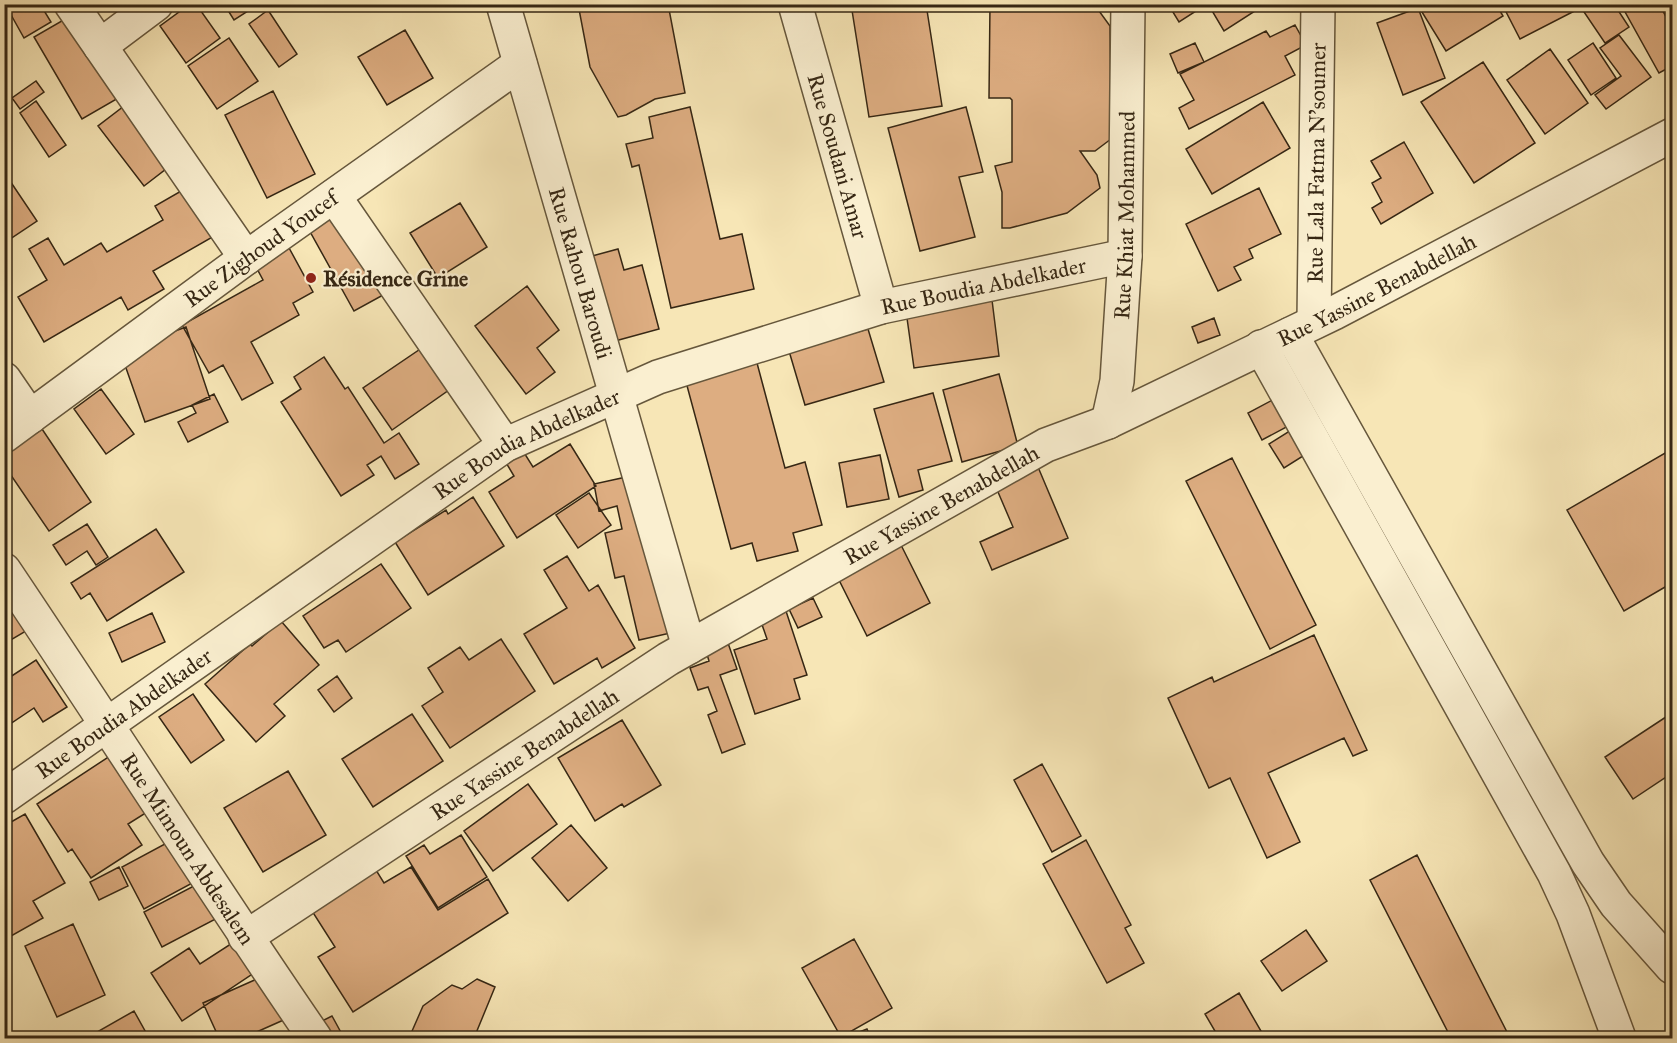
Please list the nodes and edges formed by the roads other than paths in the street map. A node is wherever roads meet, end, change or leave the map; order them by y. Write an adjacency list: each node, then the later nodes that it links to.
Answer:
1 (71, 4): 7 (street)
2 (156, 4): 7 (street)
3 (503, 4): 8 (street, Rue Rahou Baroudi)
4 (795, 4): 13 (street, Rue Soudani Amar)
5 (1318, 4): 14 (street, Rue Lala Fatma N'soumer)
6 (1122, 13): 11 (street, Rue Khiat Mohammed)
7 (100, 46): 12 (street)
8 (520, 64): 10 (street, Rue Zighoud Youcef); 17 (street, Rue Rahou Baroudi)
9 (1672, 135): 14 (street, Rue Yassine Benabdellah)
10 (334, 196): 12 (street, Rue Zighoud Youcef); 20 (street)
11 (1125, 256): 13 (street, Rue Boudia Abdelkader); 18 (street, Rue Khiat Mohammed)
12 (246, 258): 19 (street, Rue Zighoud Youcef)
13 (881, 307): 17 (street, Rue Boudia Abdelkader)
14 (1302, 328): 15 (street, Rue Yassine Benabdellah); 26 (street)
15 (1261, 347): 18 (street, Rue Yassine Benabdellah); 28 (street)
16 (4, 379): 19 (street)
17 (616, 396): 20 (street, Rue Boudia Abdelkader); 22 (street, Rue Rahou Baroudi)
18 (1108, 422): 22 (street, Rue Yassine Benabdellah)
19 (17, 427)
20 (505, 446): 23 (street, Rue Boudia Abdelkader)
21 (4, 570): 23 (street, Rue Mimoun Abdesalem)
22 (689, 647): 25 (street, Rue Yassine Benabdellah)
23 (108, 724): 24 (street, Rue Boudia Abdelkader); 25 (street, Rue Mimoun Abdesalem)
24 (4, 797)
25 (245, 937): 27 (street, Rue Mimoun Abdesalem)
26 (1672, 967)
27 (315, 1038)
28 (1618, 1038)

